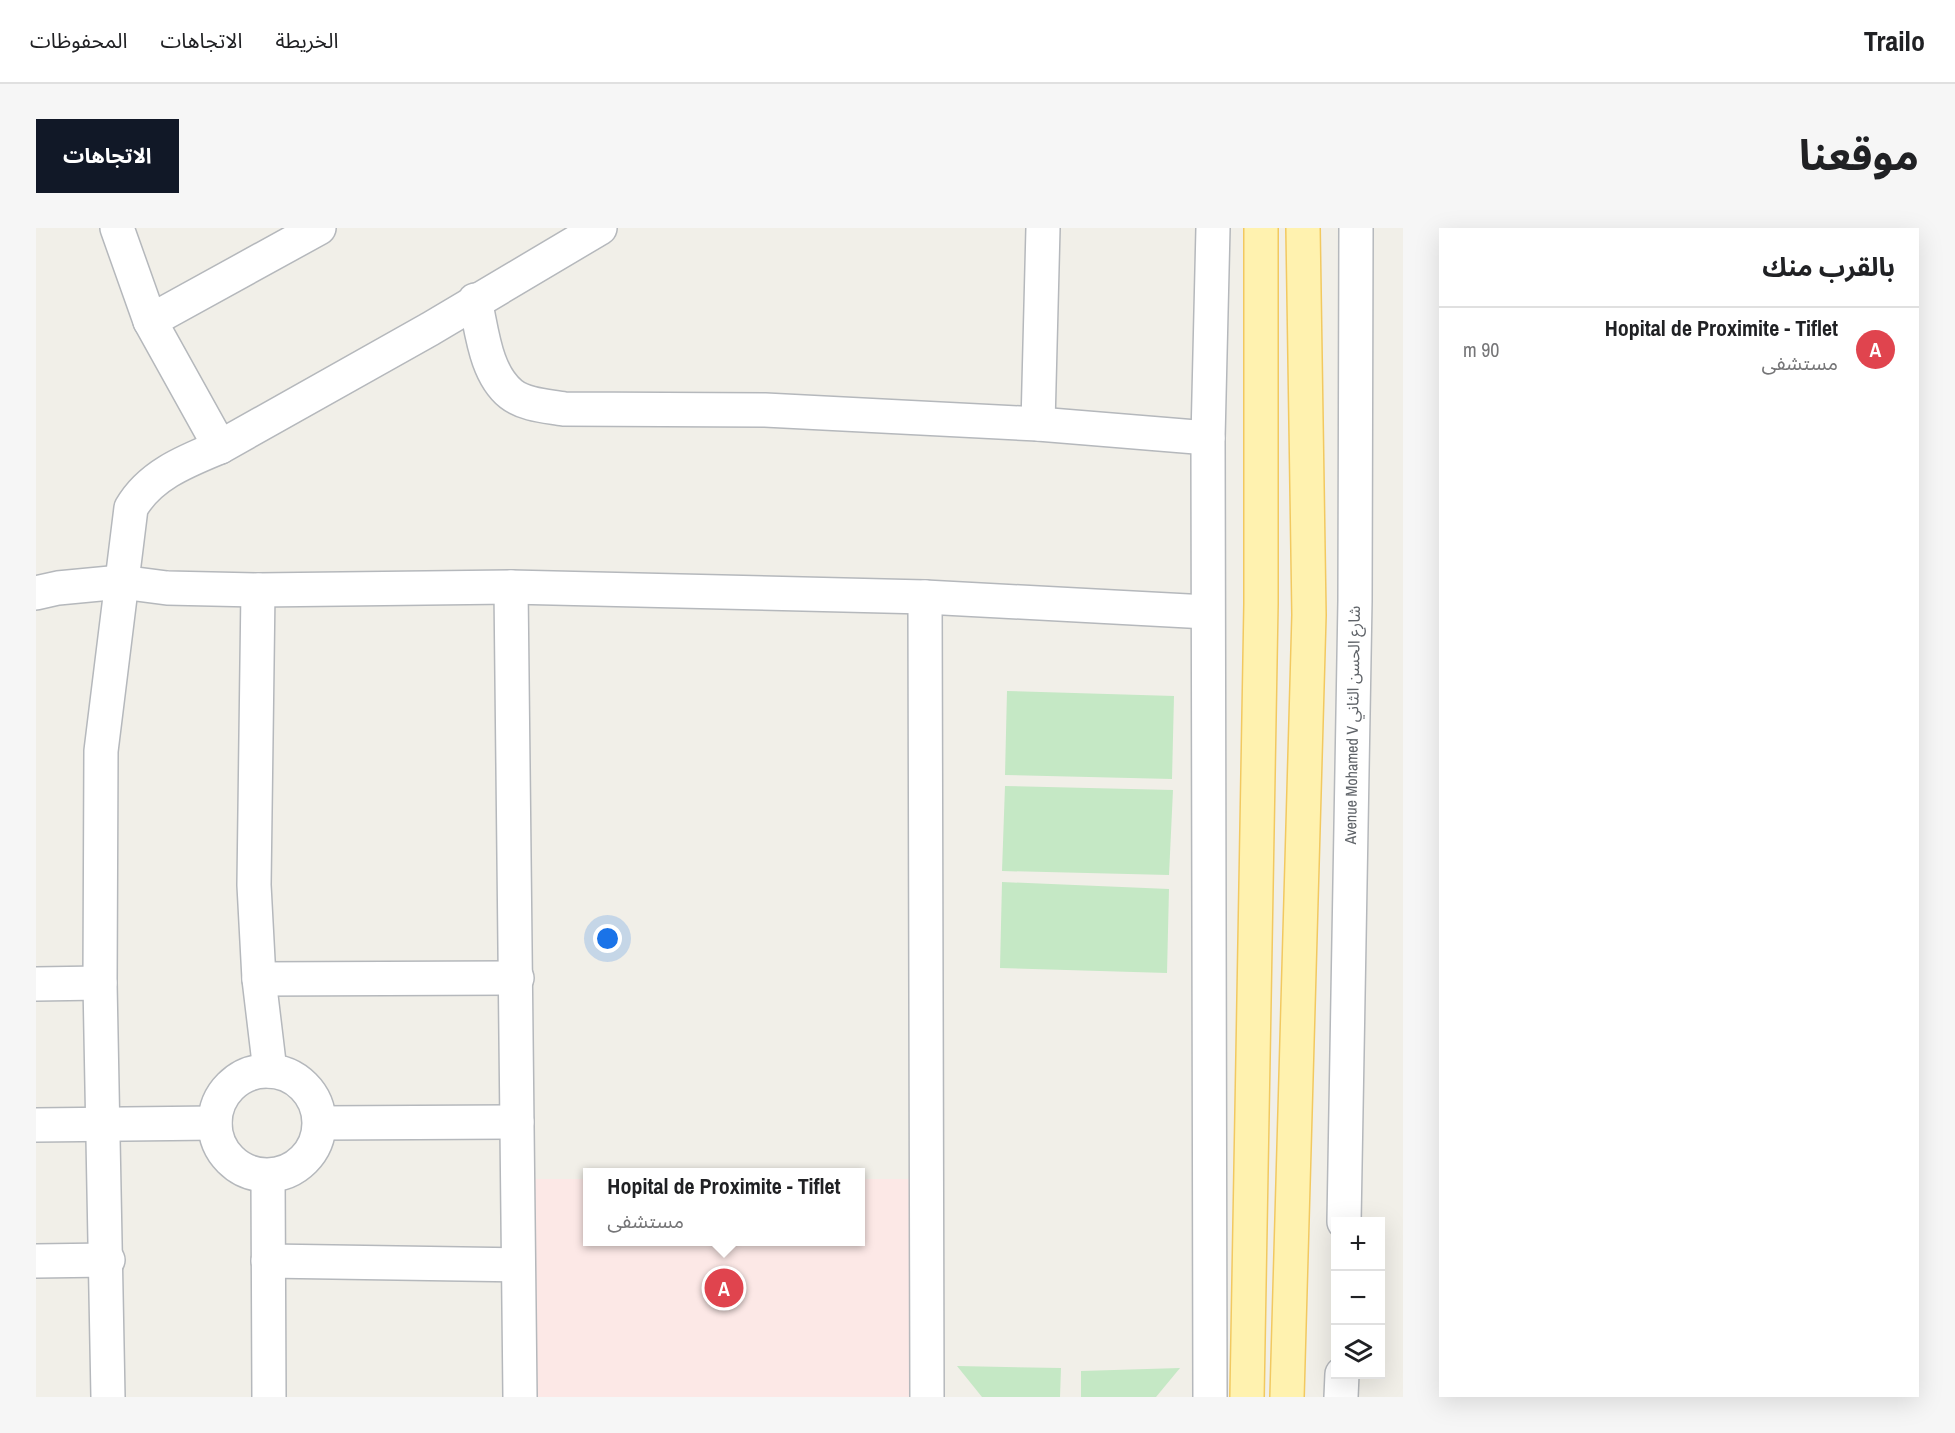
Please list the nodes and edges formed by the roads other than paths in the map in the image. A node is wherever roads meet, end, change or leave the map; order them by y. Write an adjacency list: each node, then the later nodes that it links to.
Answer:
1 (117, 228): 10 (street)
2 (319, 228): 10 (street)
3 (600, 228): 9 (street)
4 (1043, 228): 11 (street)
5 (1213, 228): 12 (street)
6 (1260, 228): 42 (main road)
7 (1303, 228): 43 (main road)
8 (1356, 228): 31 (street, Avenue Mohamed V شارع الحسن الثاني)
9 (475, 300): 11 (street); 13 (street)
10 (150, 321): 13 (street)
11 (1038, 424): 12 (street)
12 (1208, 438): 19 (street)
13 (220, 447): 14 (street)
14 (122, 582): 16 (street); 17 (street); 22 (street)
15 (511, 586): 16 (street); 18 (street); 20 (street)
16 (258, 590): 21 (street)
17 (36, 593)
18 (925, 597): 19 (street); 40 (street)
19 (1207, 612): 41 (street)
20 (517, 978): 21 (street); 25 (street)
21 (259, 979): 24 (street)
22 (100, 983): 23 (street); 28 (street)
23 (36, 984)
24 (270, 1071): 26 (street); 27 (street)
25 (517, 1122): 27 (street); 35 (street)
26 (215, 1123): 28 (street); 30 (street)
27 (321, 1123): 30 (street)
28 (103, 1124): 29 (street); 32 (street)
29 (36, 1125)
30 (268, 1176): 34 (street)
31 (1344, 1217)
32 (108, 1260): 33 (street); 37 (street)
33 (36, 1261)
34 (268, 1261): 35 (street); 38 (street)
35 (518, 1265): 39 (street)
36 (1342, 1379): 44 (street)
37 (108, 1397)
38 (269, 1397)
39 (520, 1397)
40 (927, 1397)
41 (1210, 1397)
42 (1247, 1397)
43 (1287, 1397)
44 (1341, 1397)

